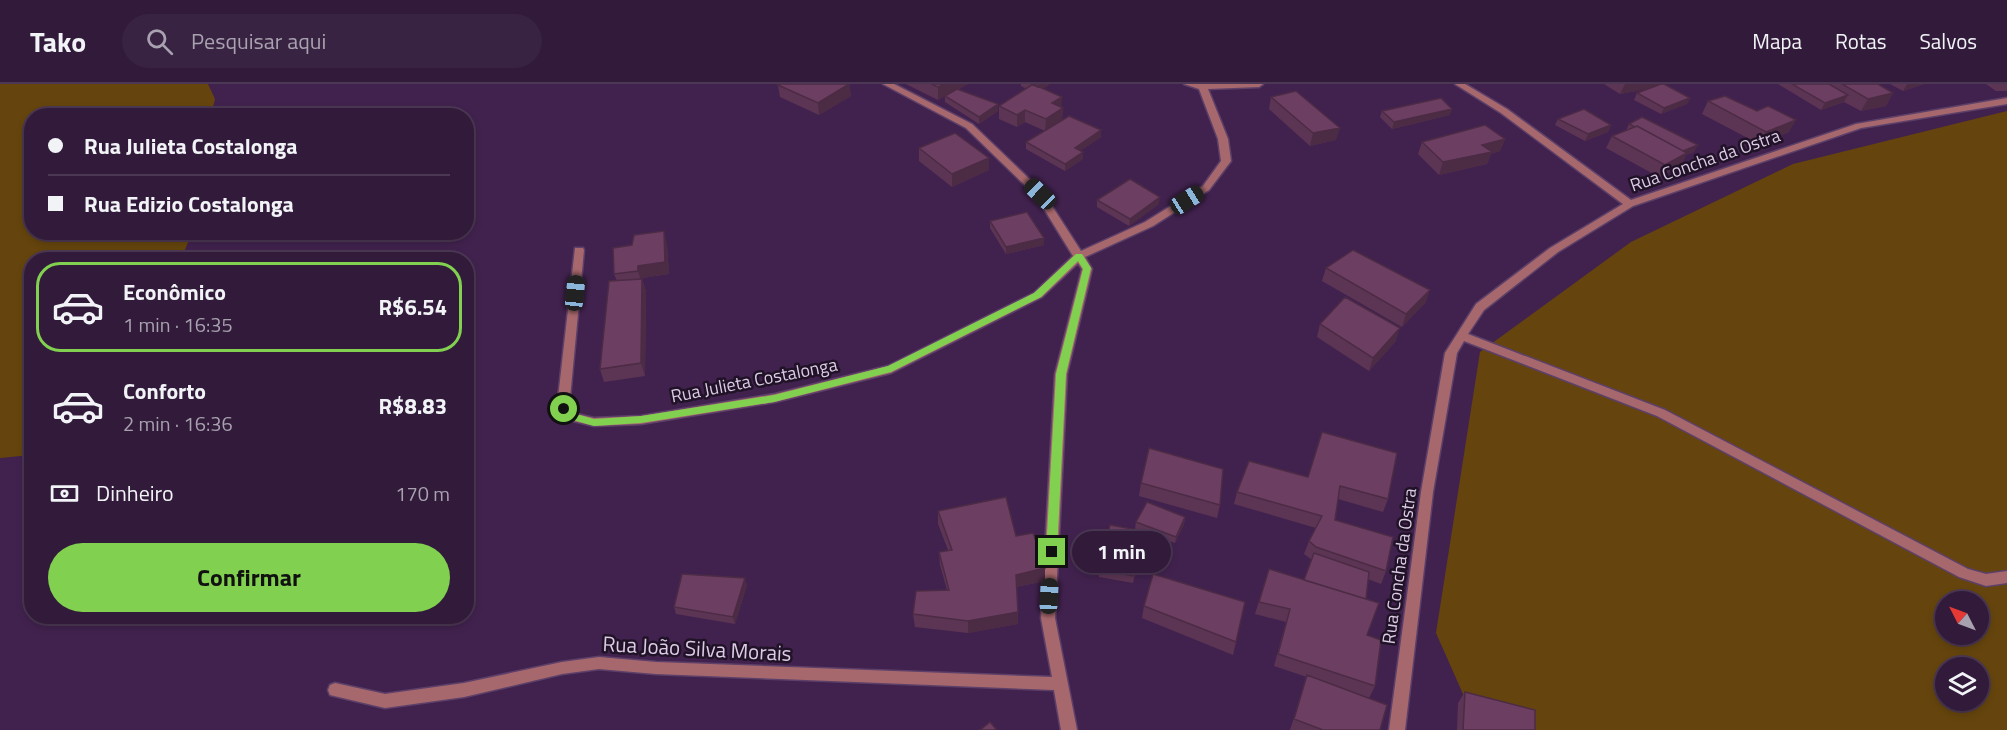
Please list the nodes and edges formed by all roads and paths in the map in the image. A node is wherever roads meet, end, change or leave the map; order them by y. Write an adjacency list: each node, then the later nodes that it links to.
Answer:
1 (887, 84): 9 (street)
2 (1188, 84): 5 (street)
3 (1259, 84): 5 (street)
4 (1459, 84): 7 (street)
5 (1203, 87): 9 (street)
6 (2007, 101): 7 (street, Rua Concha da Ostra)
7 (1630, 204): 10 (street, Rua Concha da Ostra)
8 (579, 250): 9 (street, Rua Julieta Costalonga)
9 (1079, 256): 12 (street)
10 (1462, 336): 11 (street); 15 (street, Rua Concha da Ostra)
11 (2007, 577)
12 (1060, 684): 13 (street, Rua João Silva Morais); 14 (street)
13 (335, 690)
14 (1069, 730)
15 (1397, 730)

